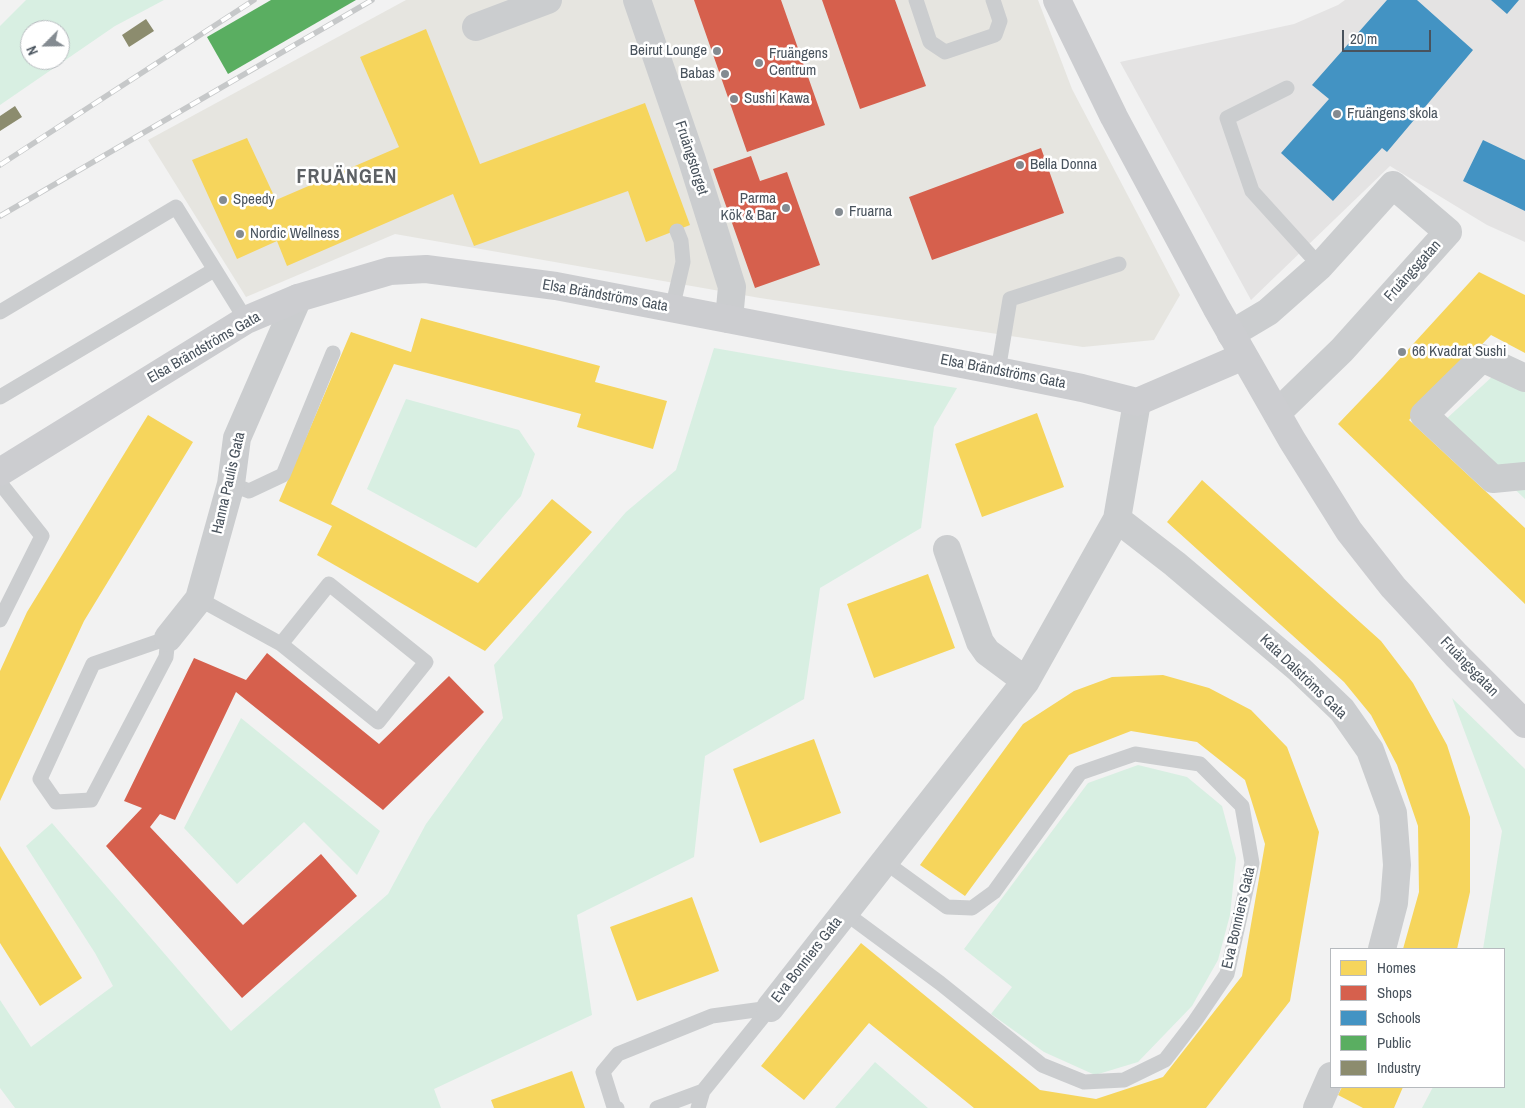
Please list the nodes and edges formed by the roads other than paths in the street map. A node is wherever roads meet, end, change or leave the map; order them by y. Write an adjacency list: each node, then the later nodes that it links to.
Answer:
1 (548, 0): 6 (street)
2 (637, 0): 15 (street, Fruängstorget)
3 (916, 0): 4 (lane)
4 (993, 0)
5 (1056, 0): 17 (street, Fruängsgatan)
6 (476, 28)
7 (1287, 88): 10 (lane)
8 (677, 230): 13 (lane)
9 (1119, 264): 19 (lane)
10 (1320, 266): 17 (street, Fruängsgatan); 23 (street, Fruängsgatan)
11 (214, 270): 14 (lane); 16 (lane); 21 (lane)
12 (298, 298): 13 (street, Elsa Brändströms Gata); 16 (street, Elsa Brändströms Gata); 27 (street, Hanna Paulis Gata)
13 (672, 309): 15 (street, Elsa Brändströms Gata)
14 (0, 312)
15 (729, 319): 19 (street, Elsa Brändströms Gata)
16 (246, 320): 24 (street, Elsa Brändströms Gata)
17 (1237, 345): 22 (street); 23 (street, Fruängsgatan)
18 (333, 353): 27 (lane)
19 (998, 371): 22 (street, Elsa Brändströms Gata)
20 (1525, 378): 25 (street)
21 (0, 397)
22 (1137, 402): 28 (street, Eva Bonniers Gata)
23 (1277, 413): 35 (street, Fruängsgatan)
24 (0, 472)
25 (1525, 476)
26 (0, 484): 31 (lane)
27 (231, 484): 30 (street, Hanna Paulis Gata)
28 (1117, 519): 34 (street, Eva Bonniers Gata); 38 (street, Kata Dalströms Gata)
29 (947, 549): 34 (street)
30 (198, 599): 32 (street, Hanna Paulis Gata); 33 (lane)
31 (0, 620)
32 (168, 638): 32 (lane)
33 (281, 644): 33 (lane)
34 (1026, 681): 36 (street, Eva Bonniers Gata)
35 (1525, 724)
36 (885, 862): 37 (street, Eva Bonniers Gata); 37 (lane, Eva Bonniers Gata)
37 (844, 912): 39 (street, Eva Bonniers Gata)
38 (1382, 948)
39 (770, 1008): 41 (lane, Eva Bonniers Gata); 42 (lane, Eva Bonniers Gata)
40 (1330, 1078): 45 (street)
41 (703, 1091): 43 (lane); 44 (lane)
42 (617, 1108)
43 (657, 1108)
44 (698, 1108)
45 (1317, 1108)

